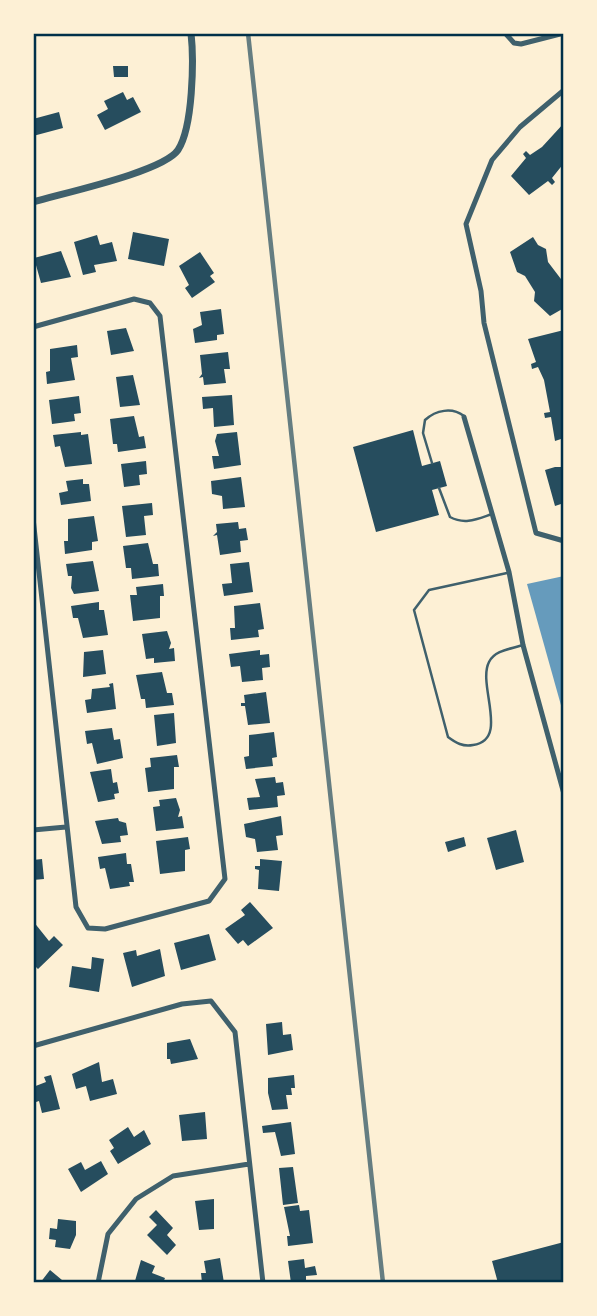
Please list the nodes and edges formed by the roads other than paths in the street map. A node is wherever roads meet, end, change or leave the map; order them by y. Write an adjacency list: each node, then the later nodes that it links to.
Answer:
1 (191, 33): 5 (street)
2 (505, 33): 3 (street)
3 (564, 33)
4 (564, 90): 12 (street)
5 (33, 202)
6 (33, 327): 16 (street)
7 (464, 417): 8 (lane); 10 (street)
8 (432, 463)
9 (439, 488): 10 (lane)
10 (492, 514): 13 (street)
11 (33, 518): 16 (street)
12 (564, 541)
13 (509, 572): 14 (street); 14 (lane)
14 (523, 645): 15 (street)
15 (564, 794)
16 (66, 827): 17 (street)
17 (33, 831)
18 (33, 1046): 19 (street)
19 (249, 1164): 20 (street); 21 (street)
20 (98, 1283)
21 (263, 1283)

